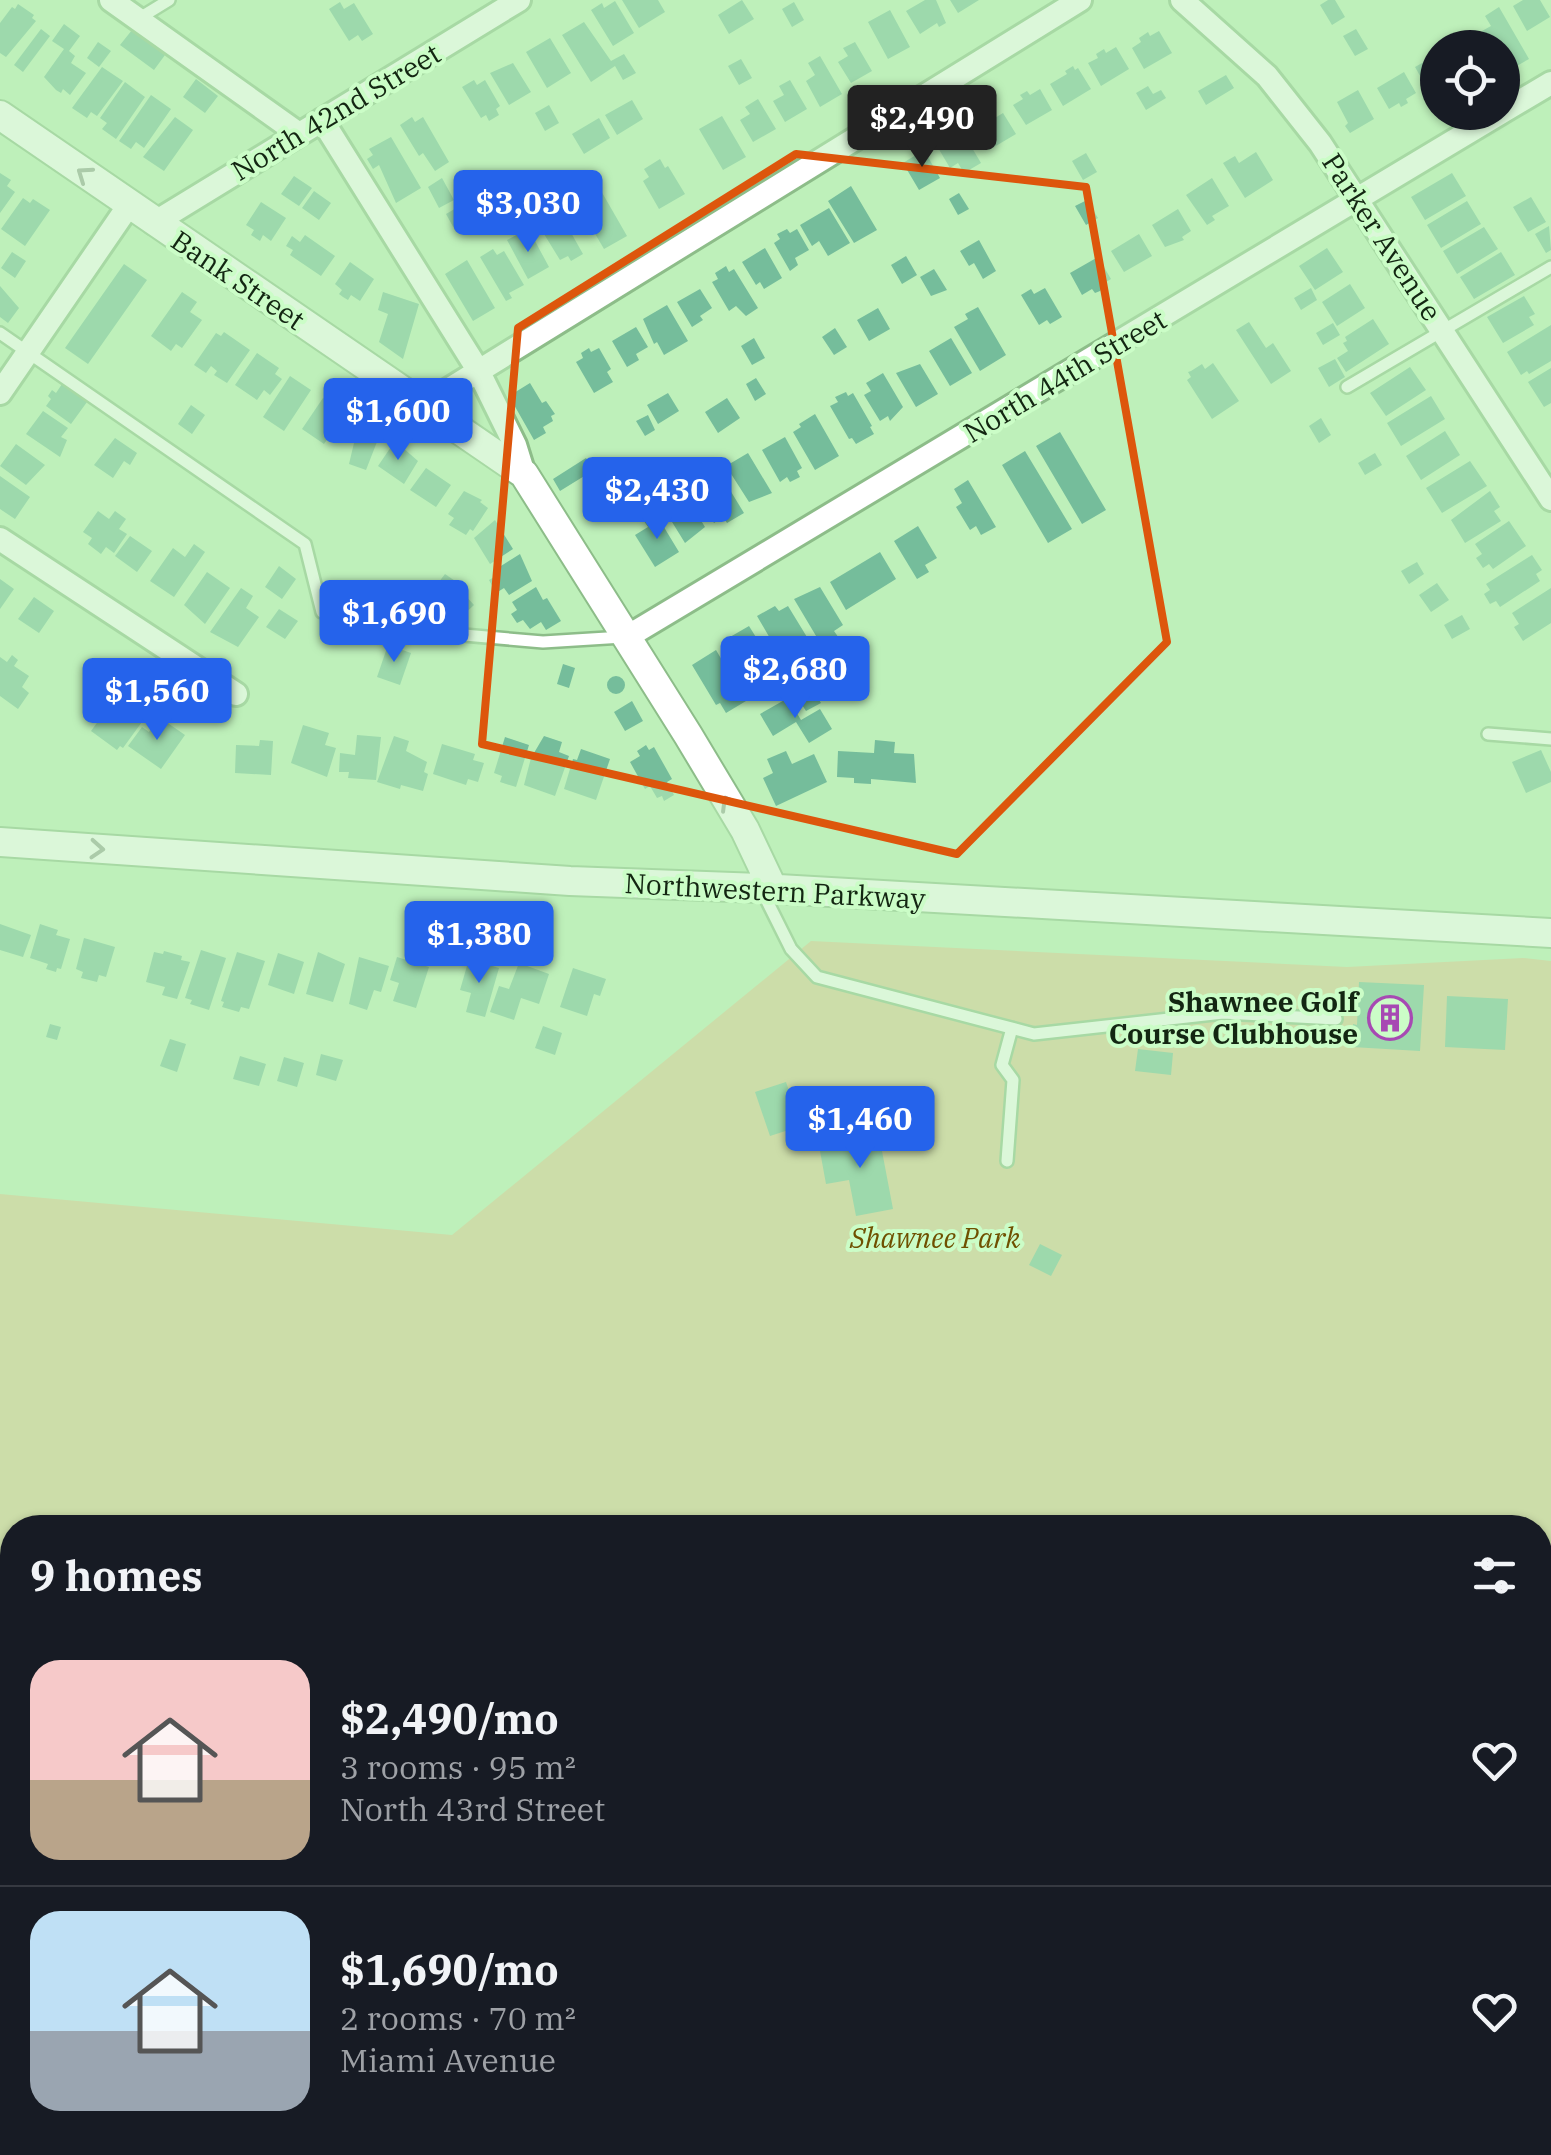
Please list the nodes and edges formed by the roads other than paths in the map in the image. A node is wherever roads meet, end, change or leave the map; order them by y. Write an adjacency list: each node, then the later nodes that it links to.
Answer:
1 (111, 0): 6 (street)
2 (169, 0): 6 (lane)
3 (519, 0): 10 (street, North 42nd Street)
4 (1080, 0): 20 (street)
5 (1182, 0): 13 (street, Parker Avenue)
6 (138, 19): 12 (street)
7 (1551, 82): 8 (street, North 44th Street)
8 (1520, 101)
9 (0, 115): 14 (street, Bank Street, one-way to 9)
10 (322, 120): 12 (street, North 42nd Street); 20 (street)
11 (1473, 130): 13 (street, North 44th Street)
12 (300, 134): 15 (street, North 42nd Street)
13 (1359, 200): 17 (street, Parker Avenue); 27 (street, North 44th Street)
14 (129, 206): 15 (street, Bank Street); 19 (street)
15 (154, 224): 23 (street, Bank Street)
16 (1551, 268): 17 (lane)
17 (1443, 331): 21 (lane); 25 (street, Parker Avenue)
18 (0, 333): 19 (lane)
19 (28, 352): 22 (street); 27 (lane)
20 (478, 370): 23 (street); 24 (street)
21 (1346, 386)
22 (0, 393)
23 (422, 406): 24 (street, Bank Street)
24 (524, 474): 27 (street, Bank Street)
25 (1551, 499)
26 (0, 538): 28 (street)
27 (627, 637): 32 (street, Bank Street, one-way to 27)
28 (236, 694)
29 (1488, 734): 30 (lane)
30 (1551, 739)
31 (0, 842): 32 (street, Northwestern Parkway, one-way to 32)
32 (767, 888): 33 (street, Northwestern Parkway); 35 (lane)
33 (1551, 933)
34 (1336, 1019): 35 (lane)
35 (1012, 1028): 36 (lane)
36 (1007, 1161)

